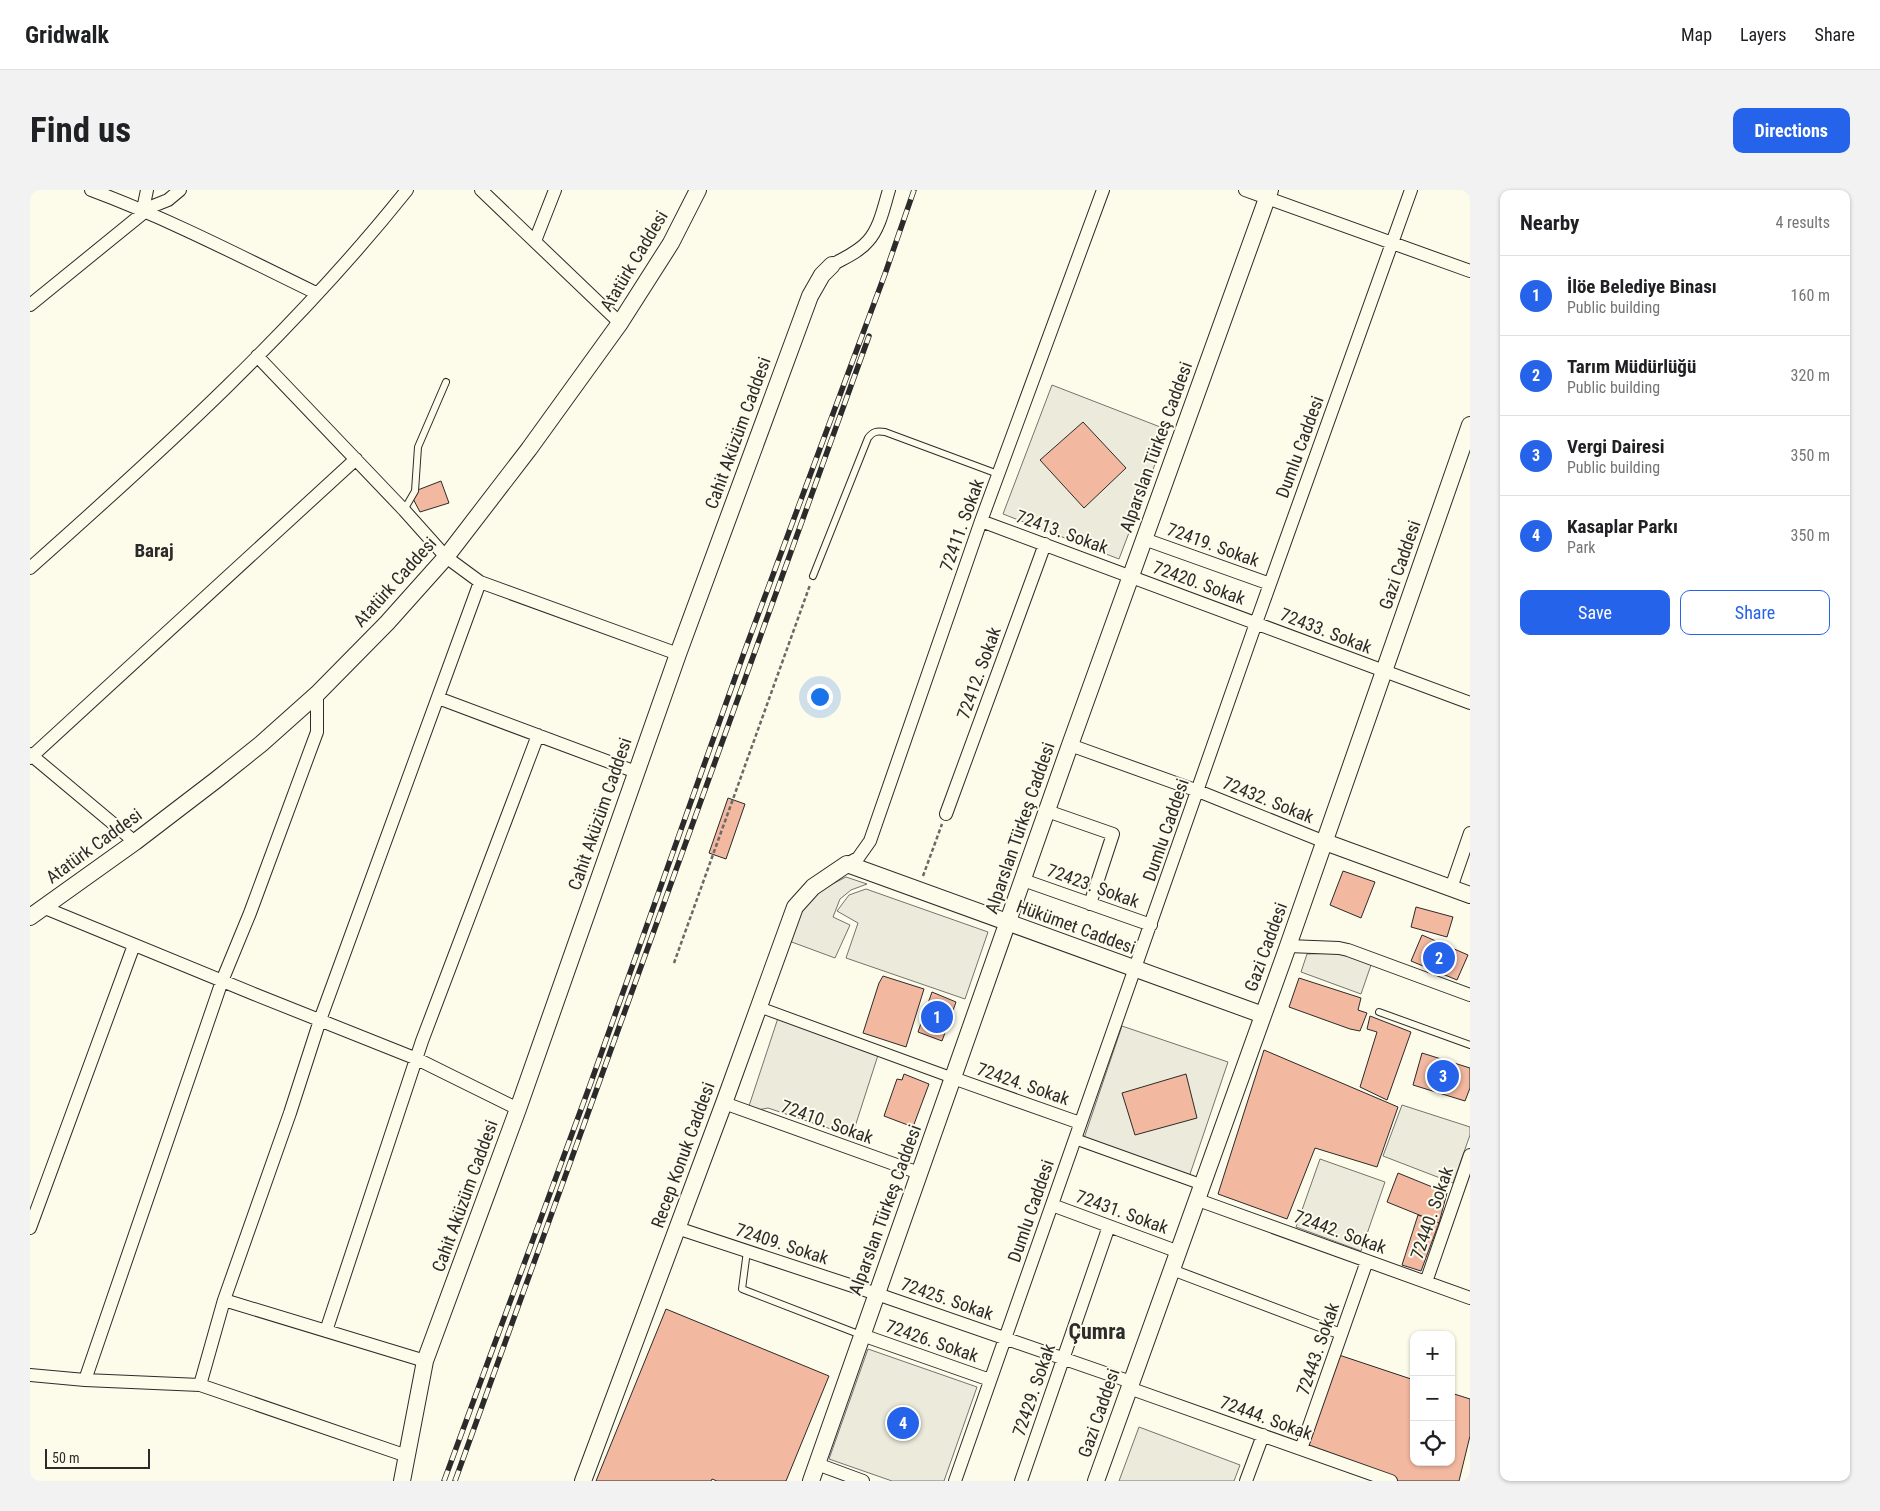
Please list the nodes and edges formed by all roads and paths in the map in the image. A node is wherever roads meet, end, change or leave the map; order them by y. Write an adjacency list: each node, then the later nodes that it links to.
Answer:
1 (91, 190): 13 (street)
2 (147, 190): 13 (street)
3 (180, 190): 13 (street)
4 (407, 190): 18 (street)
5 (481, 190): 14 (street)
6 (555, 190): 14 (street)
7 (698, 190): 20 (street, Atatürk Caddesi)
8 (889, 190): 16 (street, Cahit Aküzüm Caddesi)
9 (1103, 190): 25 (street, 72411. Sokak)
10 (1245, 190): 12 (street)
11 (1411, 190): 15 (street, Dumlu Caddesi)
12 (1268, 194): 15 (street); 28 (street, Alparslan Türkeş Caddesi)
13 (143, 210): 18 (street); 19 (street)
14 (535, 241): 20 (street)
15 (1392, 243): 17 (street); 35 (street, Dumlu Caddesi)
16 (832, 265): 37 (street, Cahit Aküzüm Caddesi)
17 (1470, 271)
18 (316, 294): 21 (street)
19 (30, 305)
20 (620, 323): 30 (street, Atatürk Caddesi)
21 (257, 356): 24 (street); 31 (street)
22 (446, 382): 26 (lane)
23 (1470, 425): 38 (street, Gazi Caddesi)
24 (356, 460): 26 (street); 44 (street)
25 (998, 474): 27 (street, 72411. Sokak); 32 (lane)
26 (404, 510): 30 (street)
27 (981, 520): 29 (street, 72413. Sokak); 52 (street, 72411. Sokak)
28 (1144, 539): 33 (street, Alparslan Türkeş Caddesi); 35 (street, 72419. Sokak)
29 (1044, 544): 33 (street, 72413. Sokak); 48 (street, 72412. Sokak)
30 (446, 557): 34 (street); 39 (street, Atatürk Caddesi)
31 (30, 568)
32 (813, 576): 64 (path)
33 (1131, 576): 36 (street, 72420. Sokak); 43 (street, Alparslan Türkeş Caddesi)
34 (480, 582): 37 (street); 40 (street)
35 (1270, 584): 36 (street, Dumlu Caddesi)
36 (1256, 623): 38 (street, 72433. Sokak); 46 (street, Dumlu Caddesi)
37 (678, 654): 45 (street, Cahit Aküzüm Caddesi)
38 (1384, 671): 41 (street, 72433. Sokak); 51 (street, Gazi Caddesi)
39 (317, 694): 50 (street, Atatürk Caddesi); 66 (street)
40 (438, 698): 42 (street); 71 (street)
41 (1470, 703)
42 (538, 735): 45 (street); 73 (street)
43 (1070, 745): 46 (street, 72432. Sokak); 47 (street, Alparslan Türkeş Caddesi)
44 (31, 756): 50 (street)
45 (636, 772): 76 (street, Cahit Aküzüm Caddesi)
46 (1198, 791): 51 (street, 72432. Sokak); 61 (street, Dumlu Caddesi)
47 (1047, 811): 53 (street, Alparslan Türkeş Caddesi); 57 (street)
48 (946, 814): 55 (path)
49 (1470, 833): 54 (street)
50 (135, 842): 58 (street, Atatürk Caddesi)
51 (1325, 842): 54 (street); 63 (street, Gazi Caddesi)
52 (847, 864): 55 (street, Hükümet Caddesi); 68 (street, Recep Konuk Caddesi)
53 (1023, 880): 57 (street, 72423. Sokak); 60 (street, Alparslan Türkeş Caddesi)
54 (1452, 888): 56 (street)
55 (918, 890): 60 (street, Hükümet Caddesi)
56 (1470, 895)
57 (1090, 904): 61 (street, 72423. Sokak)
58 (45, 908): 59 (street, Atatürk Caddesi); 62 (street)
59 (30, 917)
60 (1007, 923): 65 (street, Hükümet Caddesi); 74 (street, Alparslan Türkeş Caddesi)
61 (1151, 925): 65 (street, Dumlu Caddesi)
62 (134, 945): 66 (street); 84 (street)
63 (1288, 946): 67 (street); 70 (street, Gazi Caddesi)
64 (674, 963)
65 (1136, 969): 70 (street, Hükümet Caddesi); 77 (street, Dumlu Caddesi)
66 (222, 981): 71 (street); 101 (street)
67 (1470, 995)
68 (759, 1007): 74 (street); 75 (street, Recep Konuk Caddesi)
69 (1379, 1012): 72 (lane)
70 (1263, 1015): 81 (street, Gazi Caddesi)
71 (320, 1020): 73 (street); 93 (street)
72 (1470, 1045)
73 (417, 1059): 76 (street); 94 (street)
74 (953, 1078): 77 (street, 72424. Sokak); 80 (street, Alparslan Türkeş Caddesi)
75 (724, 1103): 80 (street, 72410. Sokak); 85 (street, Recep Konuk Caddesi)
76 (518, 1109): 99 (street, Cahit Aküzüm Caddesi)
77 (1080, 1123): 78 (street, Dumlu Caddesi)
78 (1075, 1139): 81 (street); 82 (street, Dumlu Caddesi)
79 (1470, 1155): 90 (street, 72440. Sokak)
80 (919, 1173): 91 (street, Alparslan Türkeş Caddesi)
81 (1200, 1192): 87 (street, Gazi Caddesi); 88 (street, 72442. Sokak)
82 (1052, 1205): 83 (street, 72431. Sokak); 97 (street, Dumlu Caddesi)
83 (1109, 1226): 87 (street, 72431. Sokak); 98 (street, 72429. Sokak)
84 (30, 1228)
85 (677, 1228): 86 (street, 72409. Sokak); 110 (street, Recep Konuk Caddesi)
86 (746, 1251): 91 (street, 72409. Sokak); 96 (lane)
87 (1179, 1252): 89 (street, Gazi Caddesi)
88 (1367, 1261): 90 (street, 72442. Sokak); 95 (street, 72443. Sokak)
89 (1172, 1270): 95 (street); 104 (street, Gazi Caddesi)
90 (1426, 1282): 92 (street, 72442. Sokak)
91 (877, 1294): 96 (street, Alparslan Türkeş Caddesi); 97 (street, 72425. Sokak)
92 (1470, 1298)
93 (224, 1300): 94 (street); 103 (street)
94 (326, 1331): 99 (street)
95 (1342, 1334): 106 (street, 72443. Sokak)
96 (862, 1335): 102 (street, 72426. Sokak); 108 (street, Alparslan Türkeş Caddesi)
97 (1005, 1337): 98 (street, 72425. Sokak); 102 (street, Dumlu Caddesi)
98 (1063, 1358): 104 (street, 72444. Sokak); 114 (street, 72429. Sokak)
99 (425, 1361): 107 (street, Cahit Aküzüm Caddesi)
100 (30, 1375): 101 (street)
101 (85, 1380): 103 (street)
102 (990, 1380): 113 (street, Dumlu Caddesi)
103 (200, 1385): 107 (street)
104 (1130, 1385): 105 (street, 72444. Sokak); 115 (street, Gazi Caddesi)
105 (1263, 1436): 106 (street, 72444. Sokak); 116 (street)
106 (1301, 1449): 117 (street, 72444. Sokak)
107 (407, 1456): 109 (street, Cahit Aküzüm Caddesi)
108 (817, 1464): 111 (street, Alparslan Türkeş Caddesi); 112 (street)
109 (402, 1481)
110 (583, 1481)
111 (811, 1481)
112 (863, 1481)
113 (954, 1481)
114 (1022, 1481)
115 (1096, 1481)
116 (1246, 1481)
117 (1391, 1481)

